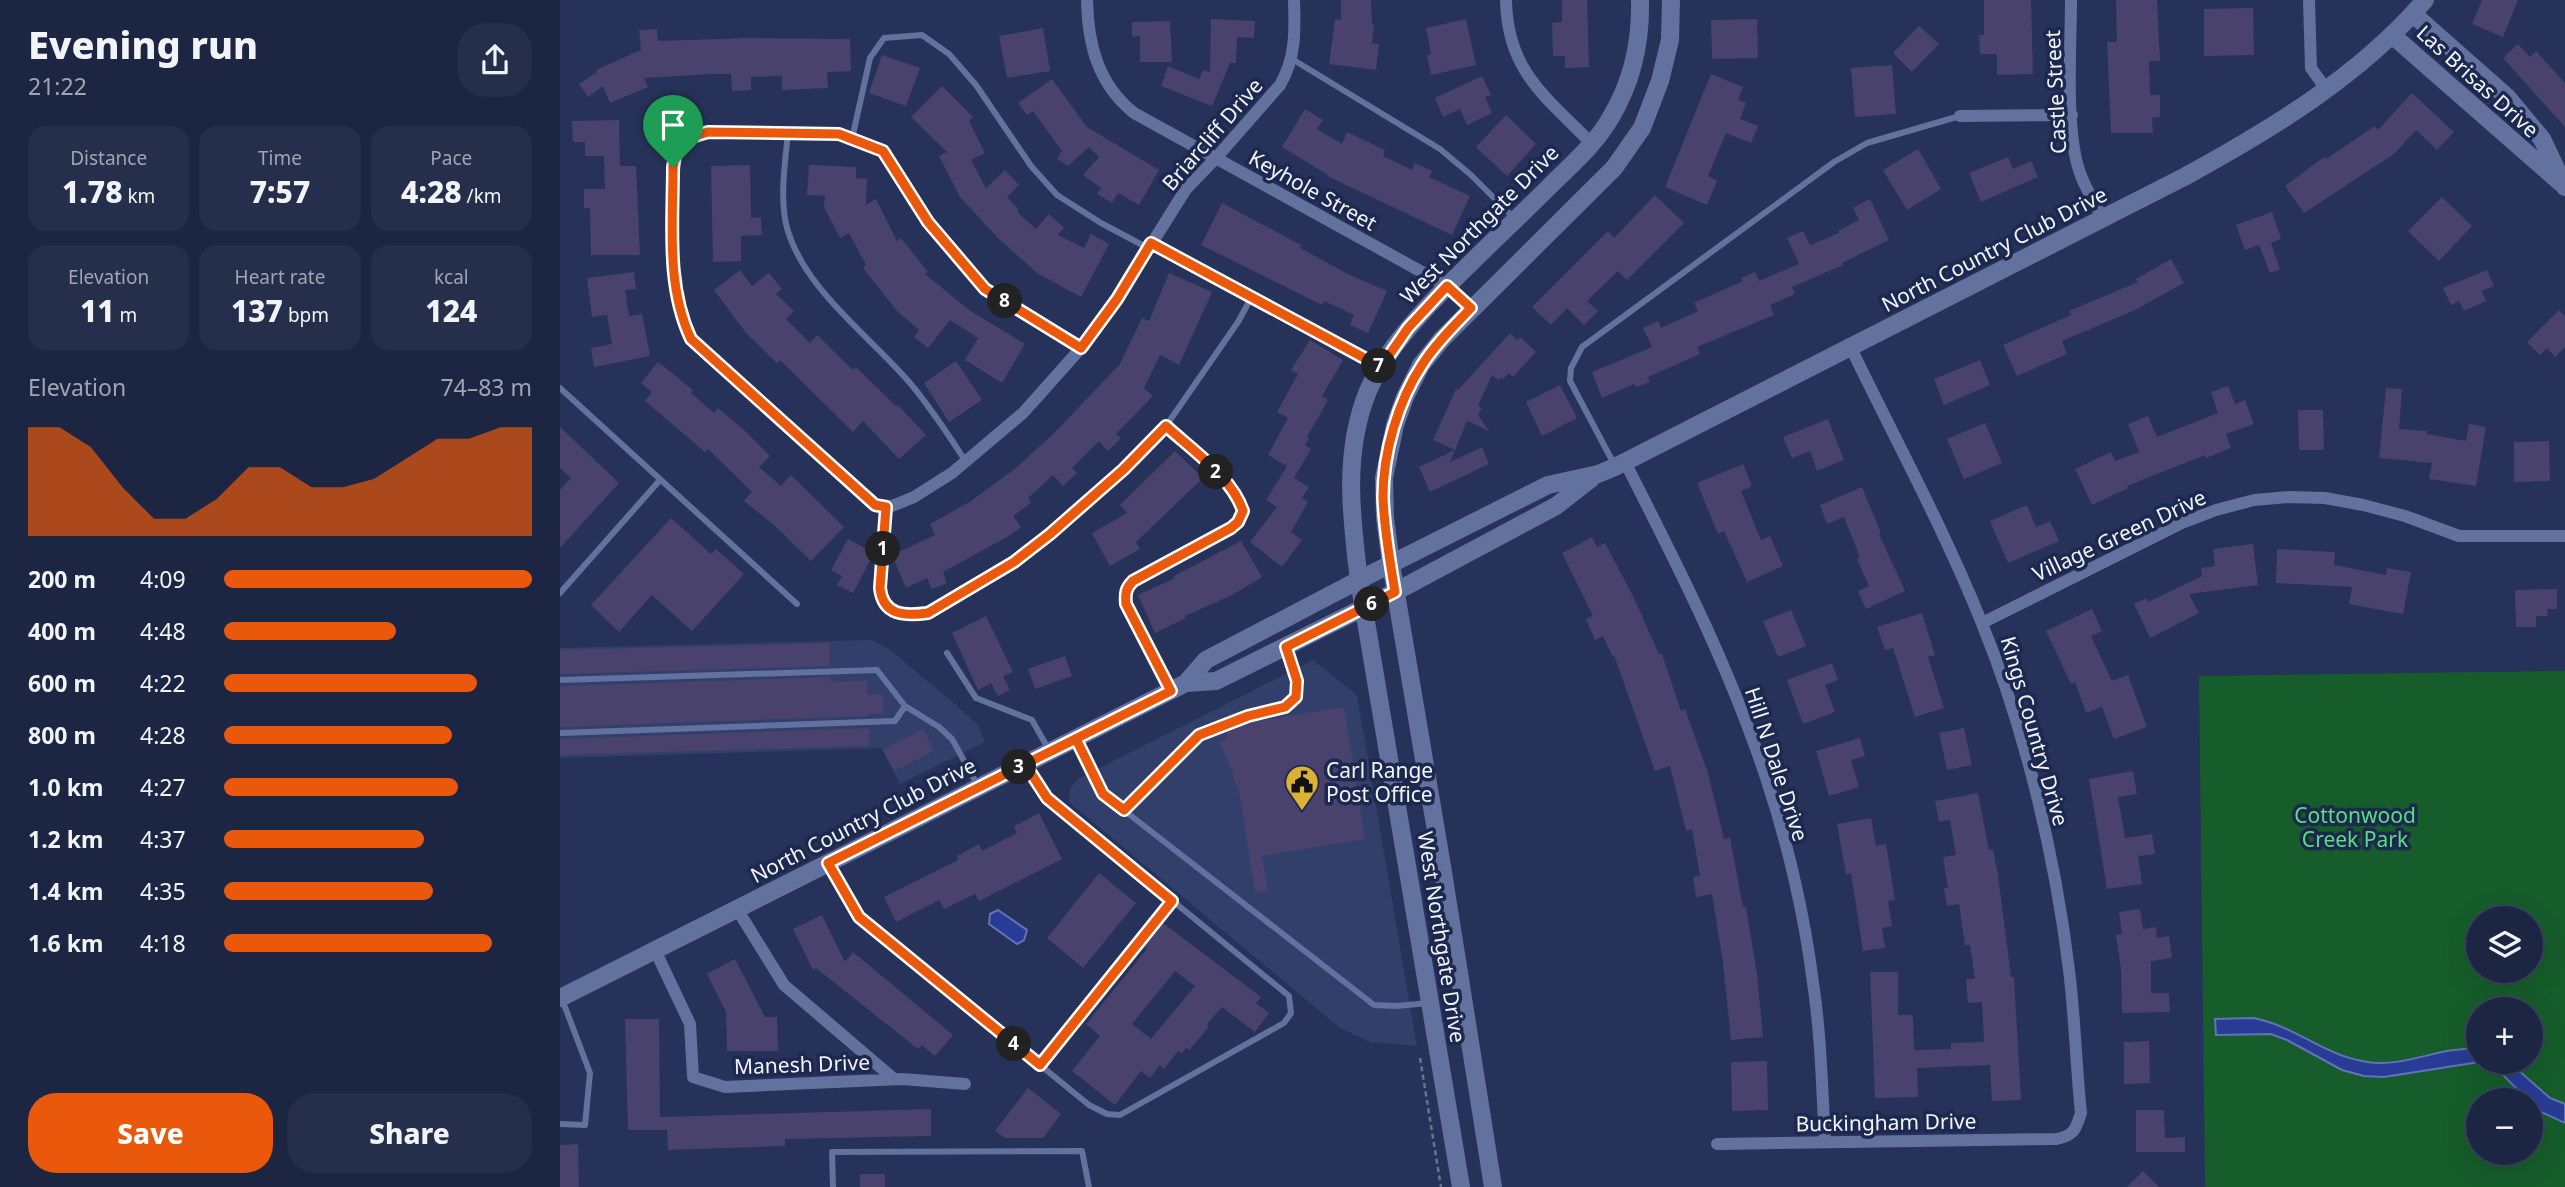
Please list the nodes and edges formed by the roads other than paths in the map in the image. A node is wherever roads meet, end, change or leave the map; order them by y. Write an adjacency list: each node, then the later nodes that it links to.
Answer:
1 (1087, 0): 17 (street, Keyhole Street)
2 (1294, 0): 10 (street, Briarcliff Drive)
3 (1506, 0): 16 (street)
4 (1640, 0): 16 (street, West Northgate Drive)
5 (1671, 0): 24 (street, West Northgate Drive)
6 (2071, 0): 12 (street, Castle Street)
7 (2309, 0): 11 (street)
8 (2419, 7): 9 (street, North Country Club Drive); 18 (street, Las Brisas Drive)
9 (2392, 35): 11 (street, North Country Club Drive); 18 (street, Las Brisas Drive)
10 (1292, 59): 17 (street, Briarcliff Drive); 20 (lane)
11 (2326, 89): 19 (street, North Country Club Drive)
12 (2071, 115): 13 (street); 19 (street, Castle Street)
13 (1961, 116): 31 (lane)
14 (788, 133): 15 (street); 30 (lane); 34 (street)
15 (852, 139): 21 (lane); 25 (street)
16 (1591, 144): 20 (street, West Northgate Drive)
17 (1216, 158): 21 (street, Briarcliff Drive); 22 (street, Keyhole Street)
18 (2565, 187)
19 (2103, 219): 26 (street, North Country Club Drive)
20 (1516, 220): 22 (street, West Northgate Drive)
21 (1149, 245): 23 (lane); 25 (street, Briarcliff Drive)
22 (1447, 286): 24 (street, Keyhole Street); 27 (street, West Northgate Drive)
23 (1251, 298): 27 (lane); 29 (lane)
24 (1471, 308): 36 (street, West Northgate Drive)
25 (1081, 348): 30 (street, Briarcliff Drive)
26 (1851, 348): 31 (street, North Country Club Drive); 42 (street, Kings Country Drive)
27 (1381, 367): 37 (street, West Northgate Drive)
28 (560, 388): 33 (lane)
29 (1166, 426): 34 (lane); 46 (lane)
30 (966, 462): 34 (street, Briarcliff Drive)
31 (1620, 464): 32 (street, North Country Club Drive); 66 (street, Hill N Dale Drive)
32 (1598, 474): 36 (street, North Country Club Drive); 38 (street, North Country Club Drive)
33 (660, 480): 39 (lane); 40 (lane)
34 (886, 507)
35 (2565, 536): 42 (street, Village Green Drive)
36 (1391, 564): 37 (street, North Country Club Drive); 38 (street, West Northgate Drive)
37 (1359, 580): 41 (street, West Northgate Drive); 46 (street, North Country Club Drive)
38 (1395, 592): 41 (street, North Country Club Drive); 59 (street, West Northgate Drive)
39 (560, 593)
40 (797, 604)
41 (1364, 608): 43 (street, North Country Club Drive); 60 (street, West Northgate Drive)
42 (1982, 623): 65 (street, Kings Country Drive)
43 (1286, 647): 46 (street, North Country Club Drive); 53 (lane)
44 (947, 653): 50 (lane)
45 (560, 680): 47 (lane)
46 (1178, 687): 49 (street, North Country Club Drive)
47 (905, 706): 48 (lane); 52 (lane)
48 (560, 733)
49 (1076, 739): 50 (street, North Country Club Drive); 53 (lane)
50 (1050, 752): 51 (street, North Country Club Drive)
51 (1025, 764): 52 (street, North Country Club Drive); 55 (lane)
52 (979, 788): 54 (street, North Country Club Drive)
53 (1124, 810): 60 (lane)
54 (828, 863): 56 (street, North Country Club Drive); 61 (lane)
55 (1172, 901): 61 (lane); 61 (lane)
56 (737, 909): 57 (street, North Country Club Drive); 62 (street)
57 (655, 950): 58 (street, North Country Club Drive); 62 (street, Manesh Drive)
58 (561, 998): 64 (lane)
59 (1462, 999): 60 (street); 71 (street, West Northgate Drive)
60 (1430, 1003): 70 (street, West Northgate Drive)
61 (1040, 1065)
62 (894, 1079): 63 (street, Manesh Drive)
63 (965, 1084)
64 (560, 1124)
65 (2056, 1139): 66 (street, Buckingham Drive)
66 (1825, 1142): 67 (street, Buckingham Drive)
67 (1717, 1144)
68 (833, 1187): 69 (lane)
69 (1089, 1187)
70 (1461, 1187)
71 (1493, 1187)

